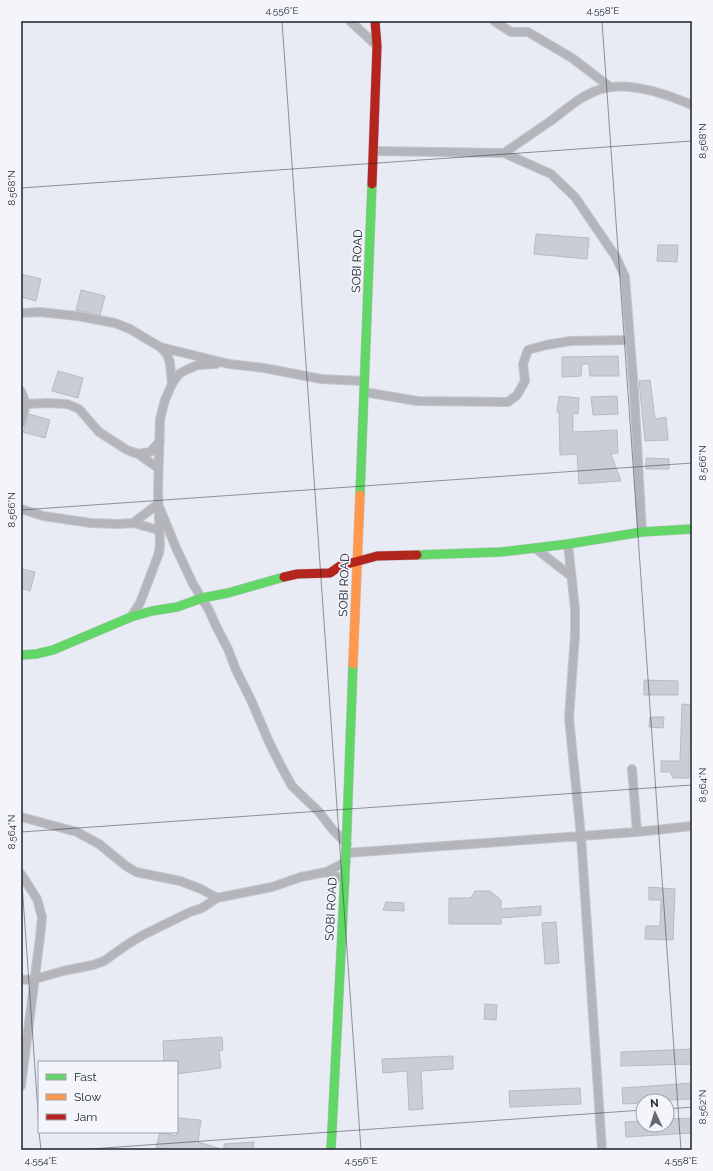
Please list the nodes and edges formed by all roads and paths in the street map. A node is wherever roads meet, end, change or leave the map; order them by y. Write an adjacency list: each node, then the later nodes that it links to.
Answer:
1 (350, 21): 4 (street)
2 (375, 21): 4 (main road, SOBI ROAD)
3 (494, 21): 5 (street)
4 (377, 46): 7 (main road, SOBI ROAD)
5 (610, 87): 6 (street); 8 (street)
6 (692, 105)
7 (373, 151): 8 (street); 13 (main road, SOBI ROAD)
8 (504, 153): 10 (street)
9 (21, 313): 11 (street)
10 (629, 340): 16 (street); 27 (street)
11 (160, 346): 12 (street); 14 (street)
12 (228, 364): 13 (street); 14 (street)
13 (364, 381): 16 (main road, SOBI ROAD)
14 (172, 384): 19 (street)
15 (21, 391): 17 (street)
16 (364, 392): 30 (main road, SOBI ROAD)
17 (26, 404): 18 (street); 20 (street)
18 (21, 423)
19 (160, 441): 20 (street); 21 (street)
20 (138, 454): 21 (street)
21 (158, 468): 22 (street)
22 (158, 504): 24 (street); 26 (street); 32 (street)
23 (21, 509): 24 (street)
24 (133, 522): 26 (street)
25 (692, 529): 27 (main road)
26 (159, 530): 33 (street)
27 (642, 532): 28 (main road)
28 (568, 544): 29 (main road); 31 (street)
29 (535, 548): 30 (main road); 31 (street)
30 (358, 561): 32 (main road); 40 (main road, SOBI ROAD)
31 (571, 576): 39 (street)
32 (202, 598): 33 (main road); 40 (street)
33 (131, 617): 34 (main road)
34 (21, 655)
35 (632, 769): 38 (street)
36 (21, 816): 45 (street)
37 (692, 826): 38 (street)
38 (637, 832): 39 (street)
39 (581, 836): 40 (street); 51 (street)
40 (346, 848): 41 (main road, SOBI ROAD)
41 (346, 862): 42 (street); 44 (main road, SOBI ROAD)
42 (326, 872): 44 (street); 45 (street)
43 (21, 874): 46 (street)
44 (345, 880): 50 (main road, SOBI ROAD)
45 (217, 898): 46 (street)
46 (35, 979): 47 (street); 48 (street)
47 (21, 980)
48 (22, 1064): 49 (street)
49 (21, 1086)
50 (331, 1150)
51 (602, 1150)

